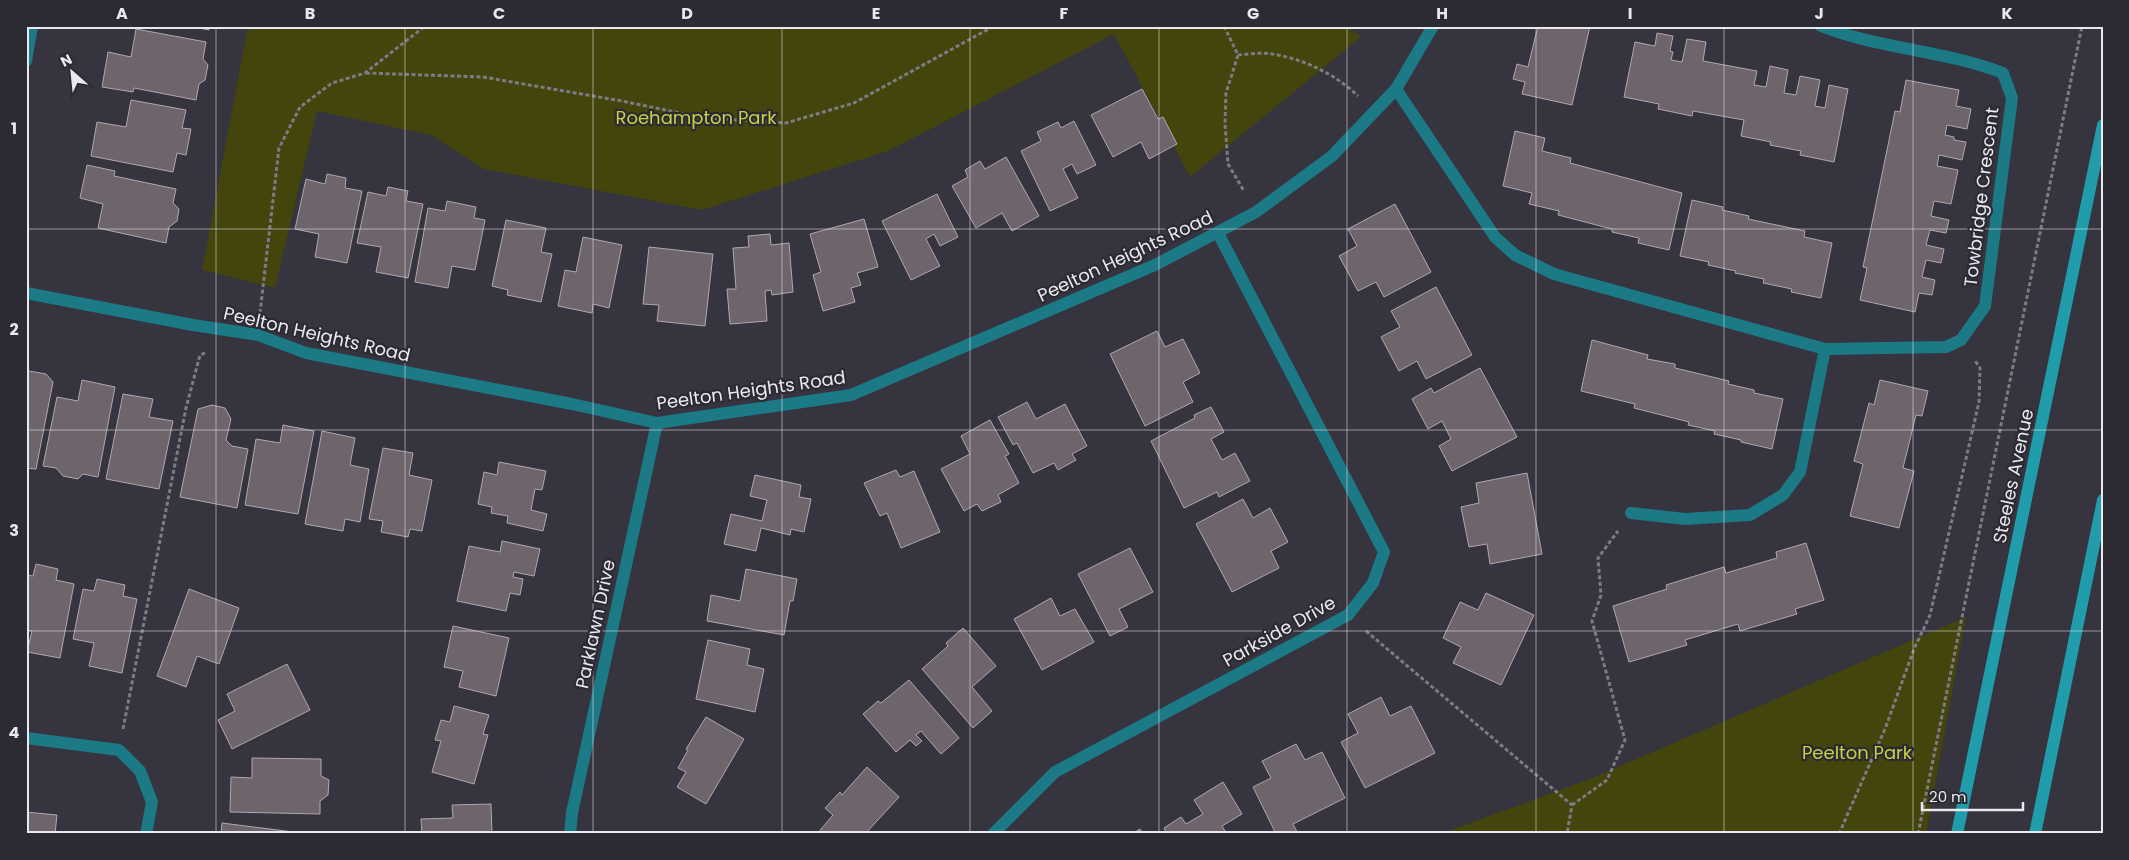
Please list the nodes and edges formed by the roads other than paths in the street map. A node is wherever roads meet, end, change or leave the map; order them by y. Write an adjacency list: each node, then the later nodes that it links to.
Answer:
1 (32, 26): 4 (street)
2 (1433, 26): 5 (street, Peelton Heights Road)
3 (1821, 26): 9 (street, Towbridge Crescent)
4 (26, 61)
5 (1396, 90): 7 (street, Peelton Heights Road); 9 (street)
6 (2103, 125): 17 (main road, Steeles Avenue)
7 (1218, 233): 10 (street, Peelton Heights Road); 16 (street, Parkside Drive)
8 (26, 293): 10 (street, Peelton Heights Road)
9 (1825, 349): 12 (street)
10 (657, 423): 15 (street, Parklawn Drive)
11 (2103, 500): 18 (main road)
12 (1631, 513)
13 (26, 738): 14 (street)
14 (146, 834)
15 (570, 834)
16 (993, 834)
17 (1957, 834)
18 (2035, 834)

